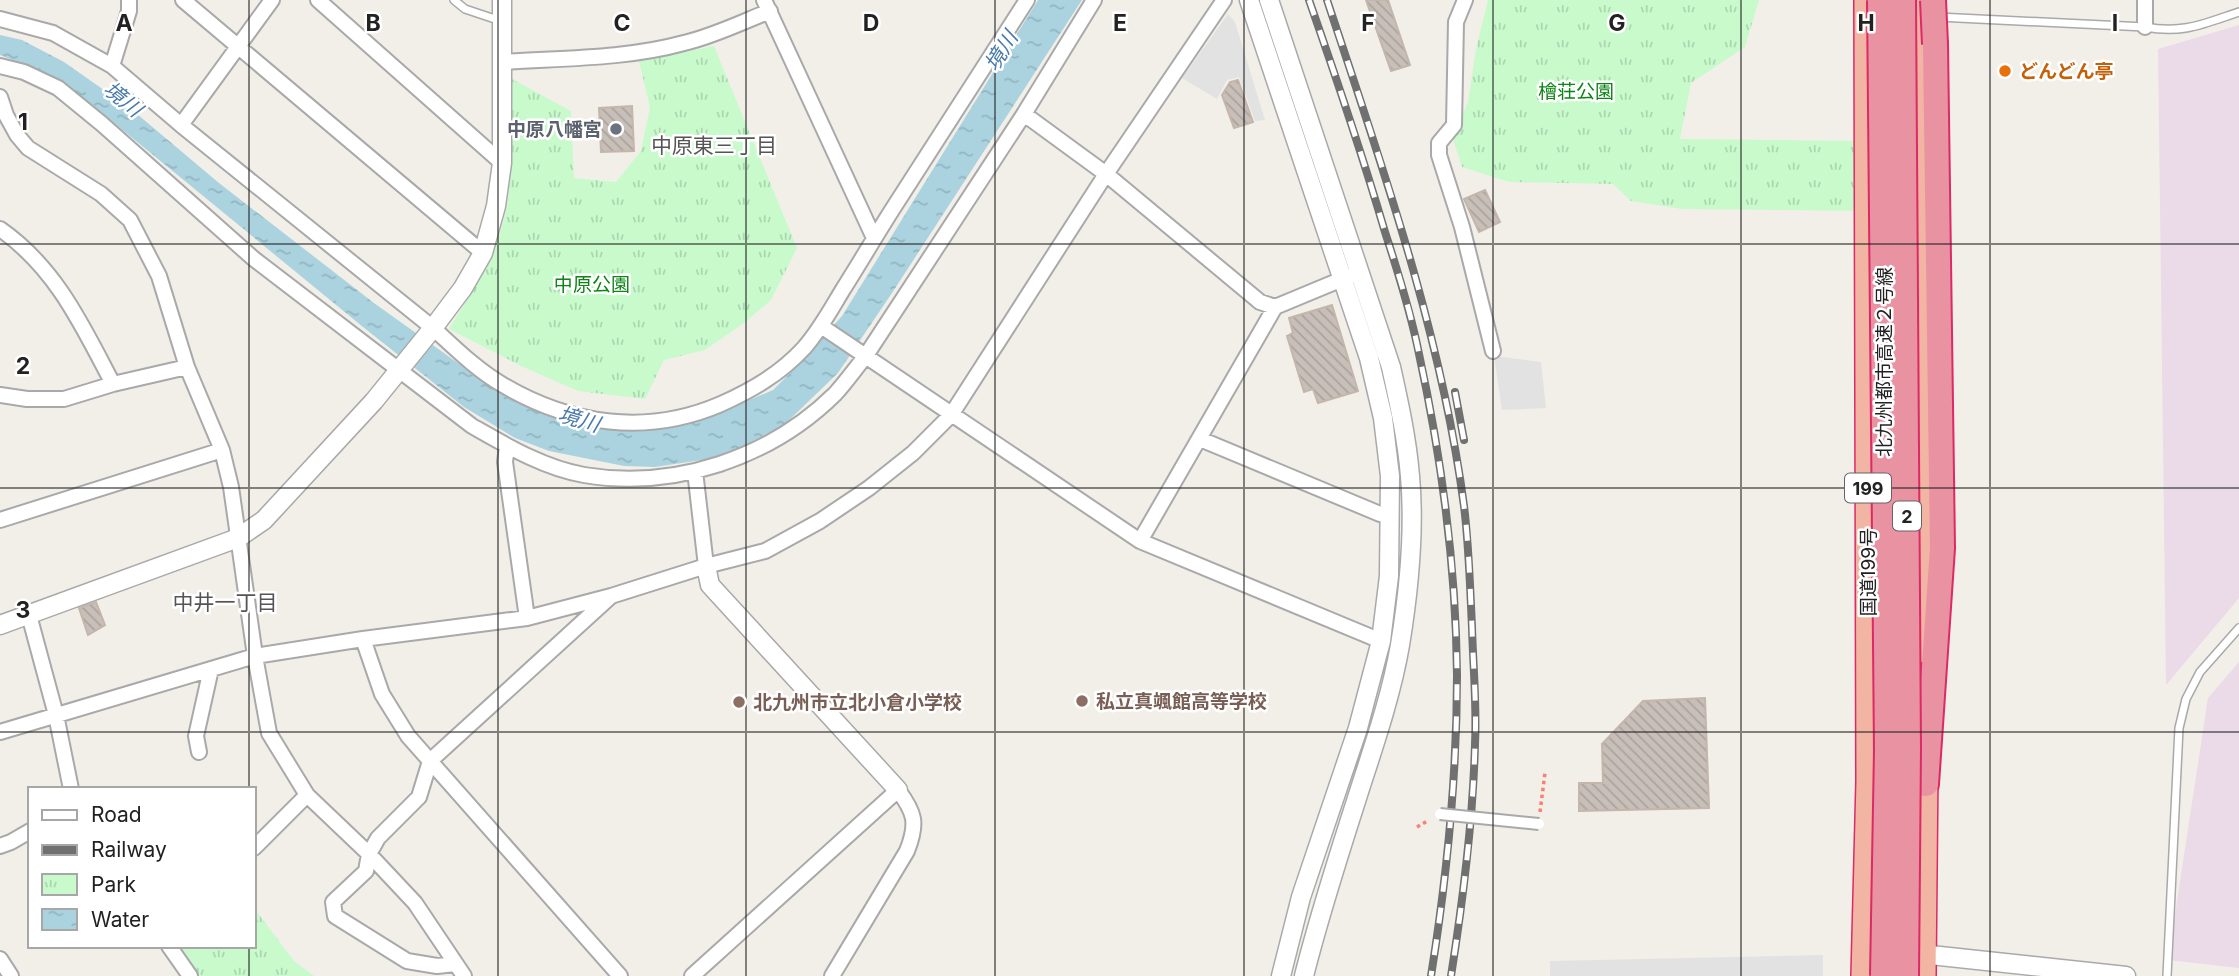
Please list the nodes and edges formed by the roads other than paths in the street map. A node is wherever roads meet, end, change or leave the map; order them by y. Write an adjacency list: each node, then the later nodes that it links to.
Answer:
1 (129, 0): 25 (street)
2 (183, 0): 21 (street)
3 (272, 0): 21 (street)
4 (318, 0): 29 (street)
5 (454, 0): 19 (lane)
6 (502, 0): 19 (street)
7 (1027, 0): 32 (street)
8 (1094, 0): 27 (street)
9 (1223, 0): 30 (street)
10 (1249, 0): 34 (street)
11 (1269, 0): 34 (street)
12 (1465, 0): 38 (street)
13 (2145, 0): 20 (street)
14 (1918, 4): 16 (lane); 20 (lane); 22 (highway, 北九州都市高速２号線, bridge); 67 (highway); 67 (highway, bridge)
15 (767, 5): 23 (street); 32 (street)
16 (1871, 5): 22 (highway, 北九州都市高速２号線, bridge); 77 (highway, 国道199号 / 199)
17 (2239, 12): 20 (lane)
18 (0, 19): 25 (street)
19 (502, 21): 23 (street)
20 (2145, 27)
21 (237, 48): 28 (street); 33 (street)
22 (1893, 55): 91 (highway, 北九州都市高速２号線 / 2, bridge); 92 (highway, 北九州都市高速２号線 / 2, bridge)
23 (502, 62): 29 (street)
24 (0, 66): 41 (street)
25 (112, 66): 28 (street)
26 (0, 97): 40 (street)
27 (1024, 114): 30 (street); 39 (street)
28 (181, 125): 37 (street)
29 (502, 163): 33 (street)
30 (1107, 174): 35 (street); 44 (street)
31 (0, 229): 42 (street)
32 (874, 238): 36 (street)
33 (483, 253): 37 (street)
34 (1351, 275): 35 (street); 49 (street); 89 (street)
35 (1275, 307): 45 (street)
36 (823, 328): 37 (street); 39 (street)
37 (431, 331): 41 (street)
38 (1493, 351)
39 (862, 355): 44 (street); 48 (street)
40 (187, 367): 42 (street); 47 (street)
41 (401, 367): 46 (street); 51 (street)
42 (113, 384): 43 (street)
43 (0, 395)
44 (951, 415): 52 (street); 53 (street)
45 (1200, 439): 49 (street); 52 (street)
46 (507, 446): 48 (street); 56 (street)
47 (222, 450): 50 (street); 51 (street)
48 (695, 471): 53 (street)
49 (1391, 515): 60 (street)
50 (0, 520)
51 (238, 538): 55 (street); 61 (street)
52 (1140, 541): 60 (street)
53 (706, 566): 54 (street); 69 (street)
54 (611, 596): 56 (street); 66 (street)
55 (29, 615): 57 (street); 63 (street)
56 (527, 618): 59 (street)
57 (1, 621)
58 (2239, 628): 94 (lane)
59 (363, 639): 61 (street); 66 (street)
60 (1381, 640): 88 (street)
61 (255, 656): 62 (street); 70 (street)
62 (211, 669): 63 (street); 65 (street)
63 (56, 715): 64 (street); 68 (street)
64 (0, 732)
65 (199, 752)
66 (430, 761): 76 (street); 85 (street)
67 (1926, 784): 81 (highway)
68 (71, 787)
69 (898, 790): 86 (street); 87 (street)
70 (307, 794): 75 (street); 76 (street)
71 (1440, 814): 72 (street, bridge)
72 (1539, 824)
73 (28, 832): 74 (street)
74 (0, 846)
75 (256, 846)
76 (369, 854): 80 (street); 80 (street)
77 (1864, 947): 81 (street); 90 (highway, 国道199号 / 199)
78 (170, 948): 83 (street)
79 (0, 959): 82 (street)
80 (455, 964): 84 (street)
81 (1924, 965): 93 (street)
82 (10, 976)
83 (190, 976)
84 (464, 976)
85 (620, 976)
86 (692, 976)
87 (832, 976)
88 (1281, 976)
89 (1304, 976)
90 (1863, 976)
91 (1883, 976)
92 (1906, 976)
93 (2126, 976)
94 (2167, 976)

